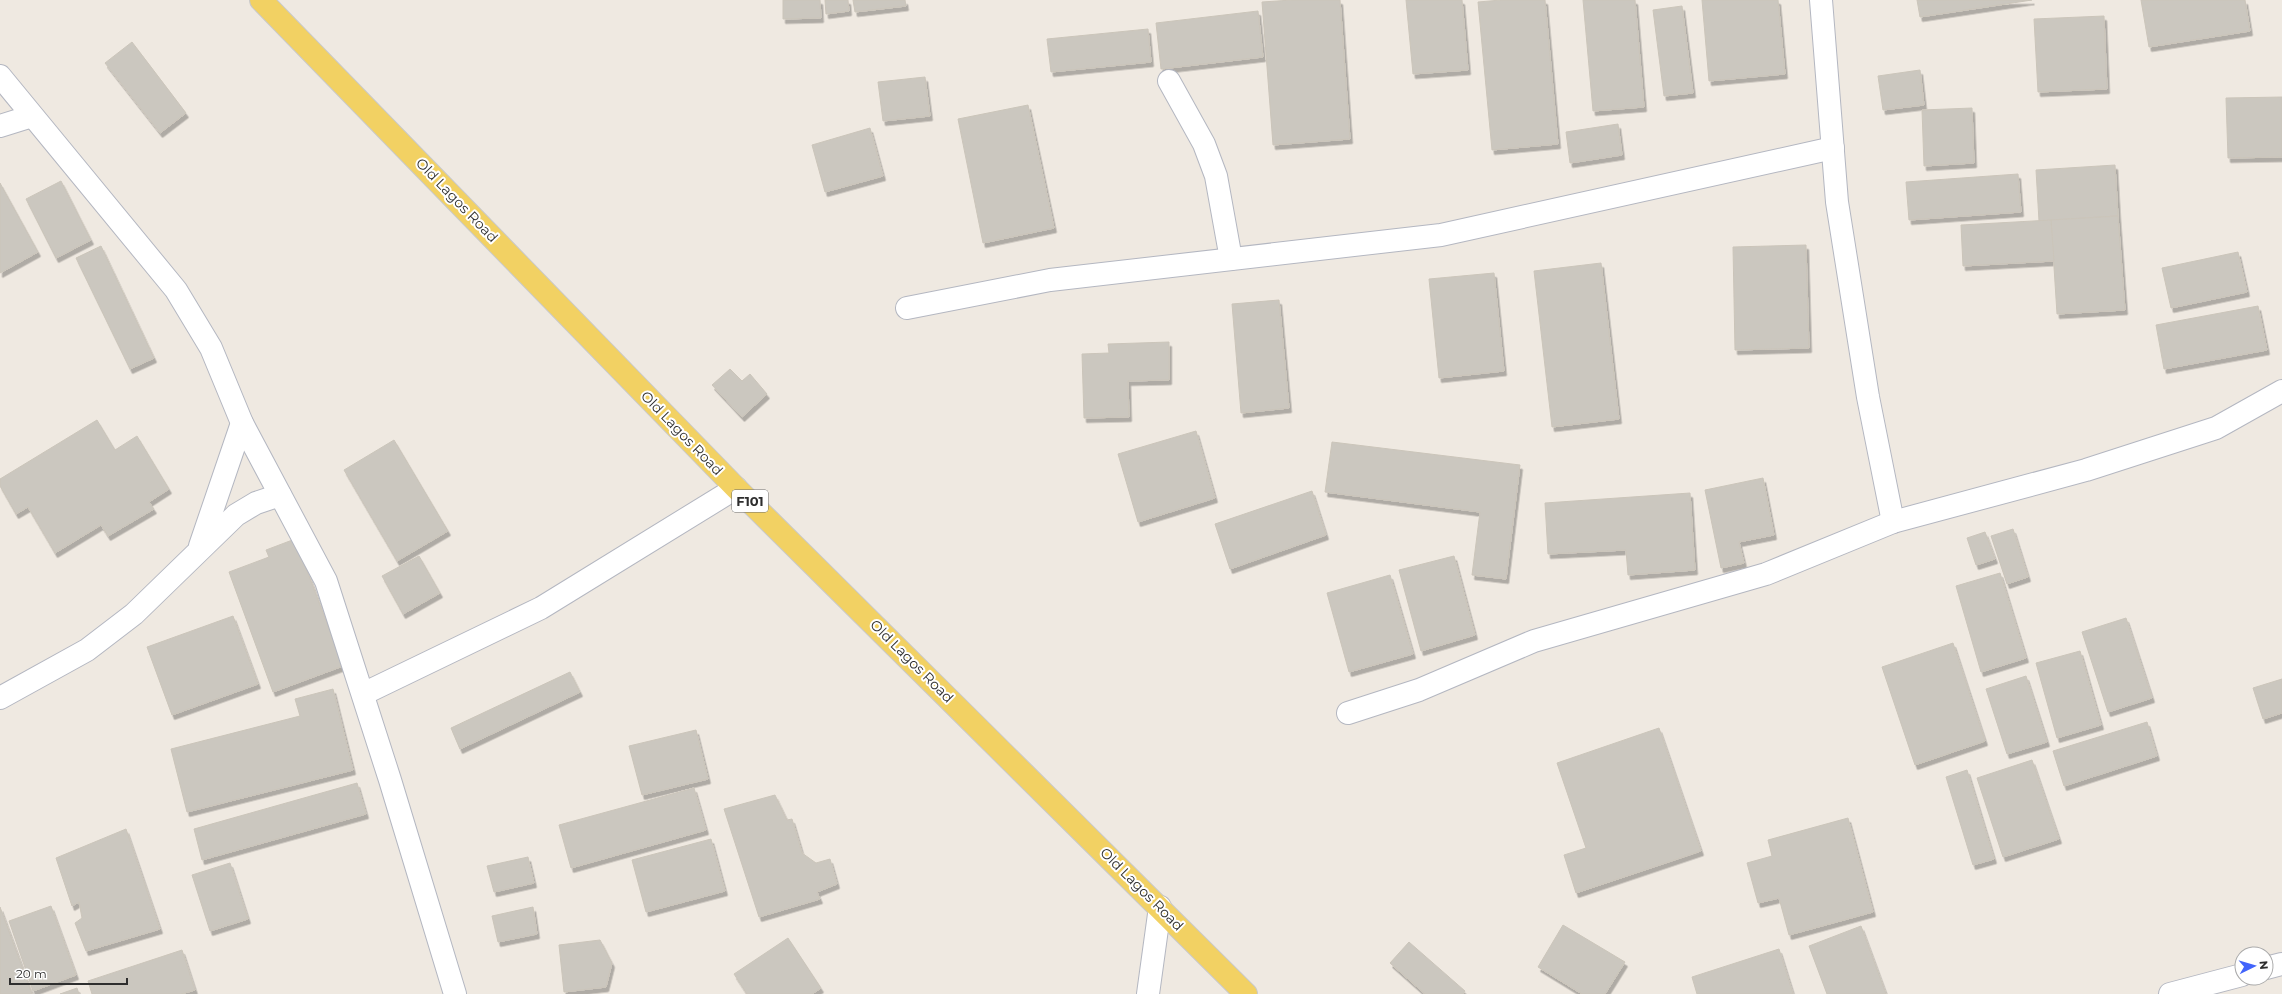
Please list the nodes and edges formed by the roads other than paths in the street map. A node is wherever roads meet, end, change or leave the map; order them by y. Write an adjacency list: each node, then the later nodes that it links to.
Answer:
1 (262, 0): 12 (main road, Old Lagos Road / F101)
2 (1821, 0): 7 (street)
3 (0, 76): 5 (street)
4 (1169, 81): 8 (street)
5 (32, 116): 6 (street); 11 (street)
6 (0, 126)
7 (1833, 148): 8 (street); 14 (street)
8 (1231, 259): 9 (street)
9 (907, 308)
10 (2282, 391): 14 (street)
11 (242, 423): 13 (street); 15 (street)
12 (736, 488): 16 (street); 19 (main road, Old Lagos Road / F101)
13 (280, 495): 15 (street); 16 (street)
14 (1893, 522): 18 (street)
15 (199, 549): 17 (street)
16 (363, 694): 21 (street)
17 (0, 698)
18 (1348, 713)
19 (1160, 907): 22 (street); 23 (main road, Old Lagos Road / F101)
20 (2234, 977): 24 (street)
21 (455, 994)
22 (1148, 994)
23 (1246, 994)
24 (2170, 994)

